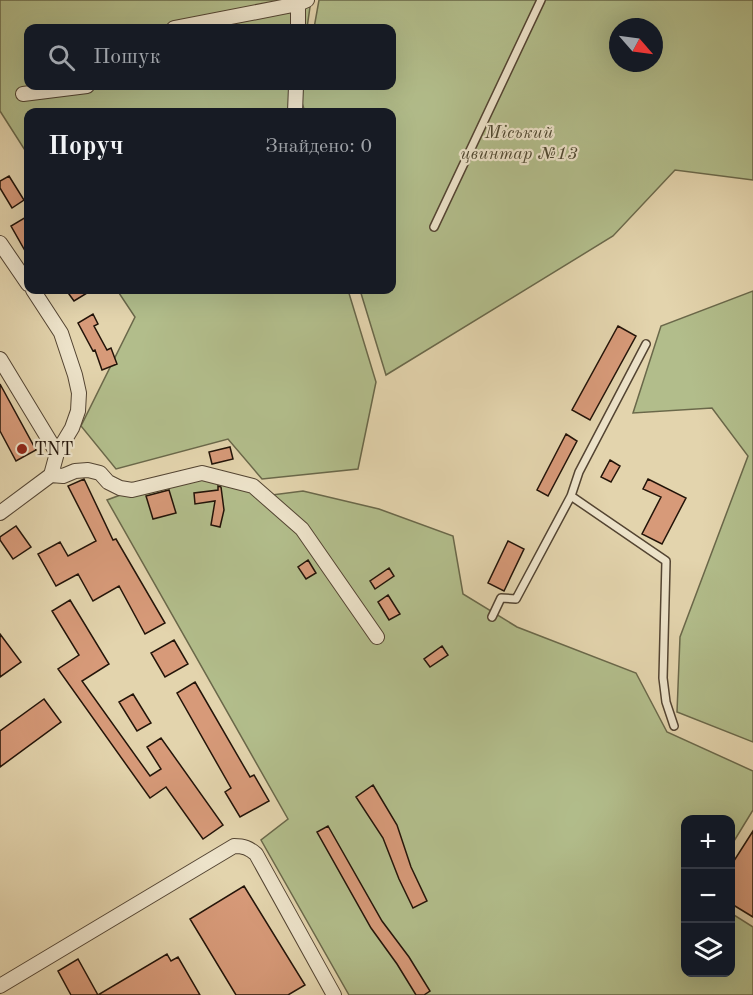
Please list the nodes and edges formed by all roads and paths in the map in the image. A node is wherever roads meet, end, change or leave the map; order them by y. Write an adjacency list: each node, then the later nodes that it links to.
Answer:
1 (541, 0): 9 (lane)
2 (303, 2): 3 (street); 4 (street)
3 (194, 24)
4 (299, 24)
5 (54, 90): 7 (street)
6 (296, 90): 8 (street)
7 (22, 94)
8 (295, 108)
9 (434, 227)
10 (0, 243): 11 (street)
11 (24, 278)
12 (36, 294): 15 (street)
13 (646, 344): 17 (lane)
14 (0, 359): 15 (street)
15 (57, 453): 16 (street)
16 (51, 475): 18 (street); 20 (street)
17 (571, 496): 19 (lane); 21 (lane)
18 (0, 513)
19 (492, 617)
20 (377, 637)
21 (674, 726)
22 (0, 986): 23 (street)
23 (334, 995)

